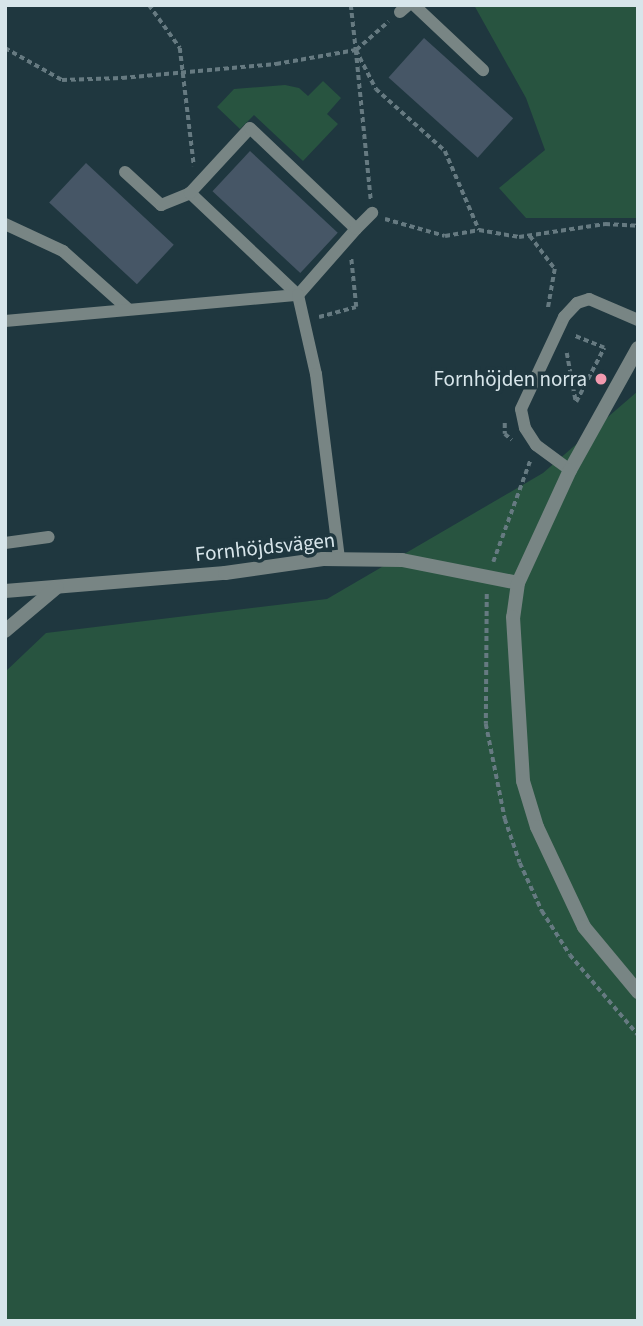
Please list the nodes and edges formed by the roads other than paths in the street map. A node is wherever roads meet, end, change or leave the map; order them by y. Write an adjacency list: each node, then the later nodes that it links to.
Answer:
1 (414, 5): 2 (lane)
2 (483, 70)
3 (125, 172): 4 (lane)
4 (190, 193): 7 (lane); 8 (lane)
5 (372, 213): 7 (lane)
6 (5, 224): 9 (lane)
7 (351, 234): 8 (lane)
8 (298, 295): 9 (lane); 16 (lane)
9 (127, 308): 11 (lane)
10 (638, 320): 13 (lane)
11 (5, 321)
12 (638, 348): 13 (street)
13 (570, 470): 17 (street)
14 (50, 537): 15 (lane)
15 (5, 543)
16 (339, 559): 17 (street, Fornhöjdsvägen); 18 (street, Fornhöjdsvägen)
17 (518, 583): 21 (street)
18 (57, 587): 19 (street, Fornhöjdsvägen); 20 (street)
19 (5, 591)
20 (5, 631)
21 (638, 992)

